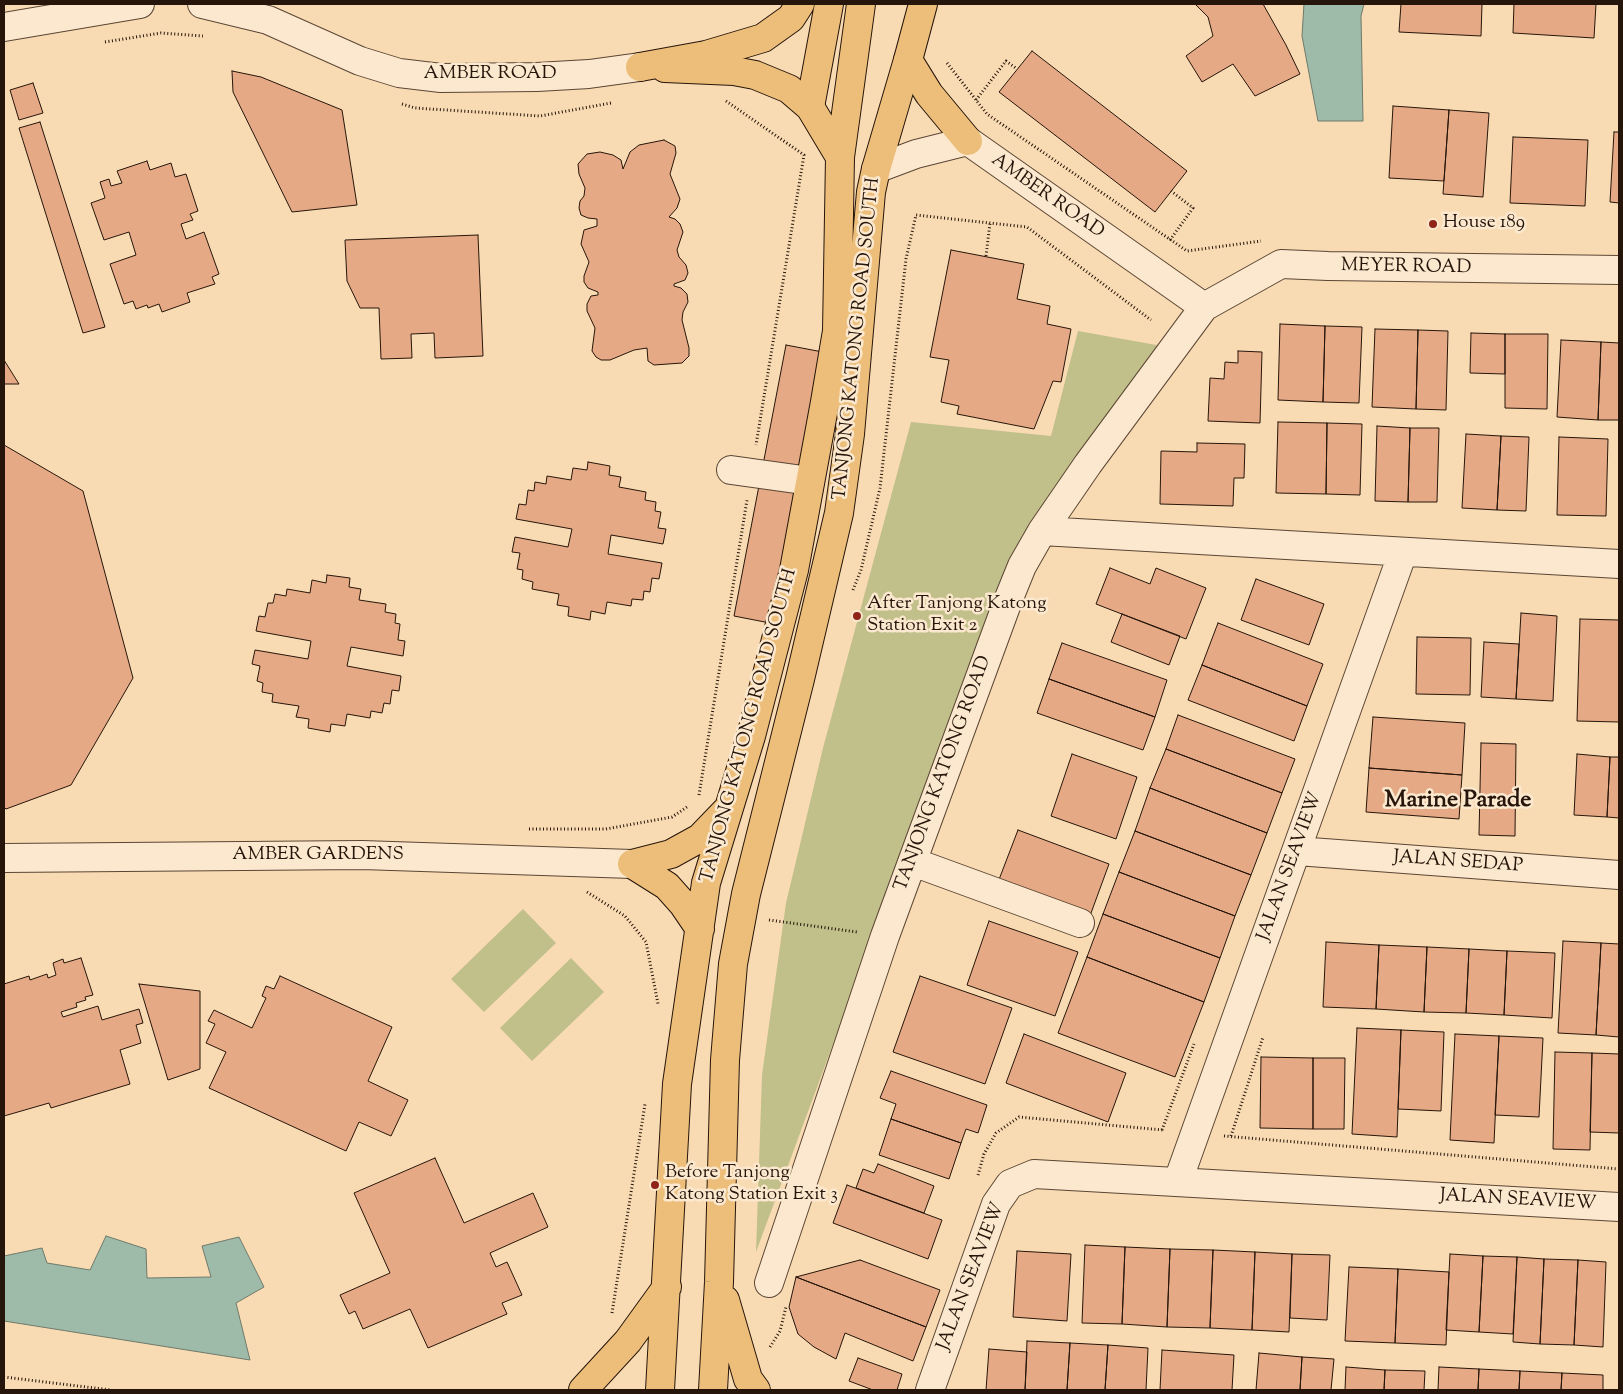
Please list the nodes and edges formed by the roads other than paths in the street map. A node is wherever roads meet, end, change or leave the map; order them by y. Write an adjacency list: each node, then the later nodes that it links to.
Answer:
1 (140, 4): 8 (street)
2 (202, 4): 7 (street, AMBER ROAD)
3 (800, 4): 10 (main road)
4 (829, 4): 11 (main road)
5 (861, 4): 13 (main road, TANJONG KATONG ROAD SOUTH)
6 (923, 4): 9 (main road, TANJONG KATONG ROAD SOUTH)
7 (268, 12): 10 (street, AMBER ROAD)
8 (4, 27)
9 (908, 60): 12 (main road); 14 (main road, TANJONG KATONG ROAD SOUTH)
10 (640, 67): 11 (main road)
11 (810, 107): 13 (main road)
12 (968, 142): 14 (street); 16 (street, AMBER ROAD)
13 (840, 157): 18 (main road, TANJONG KATONG ROAD SOUTH)
14 (876, 169): 32 (main road, TANJONG KATONG ROAD SOUTH)
15 (1619, 270): 16 (street, MEYER ROAD)
16 (1204, 307): 19 (street, TANJONG KATONG ROAD)
17 (741, 472): 18 (street)
18 (810, 481): 22 (main road, TANJONG KATONG ROAD SOUTH)
19 (1042, 531): 20 (street); 25 (street, TANJONG KATONG ROAD)
20 (1403, 552): 21 (street); 23 (street, JALAN SEAVIEW)
21 (1619, 564)
22 (730, 807): 26 (main road); 29 (main road, TANJONG KATONG ROAD SOUTH)
23 (1297, 852): 27 (street, JALAN SEDAP); 30 (street, JALAN SEAVIEW)
24 (4, 858): 26 (street, AMBER GARDENS)
25 (912, 862): 28 (street); 34 (street, TANJONG KATONG ROAD)
26 (632, 864): 29 (main road)
27 (1619, 875)
28 (1080, 923)
29 (700, 929): 33 (main road, TANJONG KATONG ROAD SOUTH)
30 (1178, 1182): 31 (street, JALAN SEAVIEW); 39 (street, JALAN SEAVIEW)
31 (1619, 1206)
32 (720, 1282): 37 (main road, TANJONG KATONG ROAD SOUTH); 38 (main road)
33 (667, 1287): 35 (main road); 36 (main road, TANJONG KATONG ROAD SOUTH)
34 (778, 1291)
35 (583, 1390)
36 (660, 1390)
37 (713, 1390)
38 (756, 1390)
39 (930, 1390)

